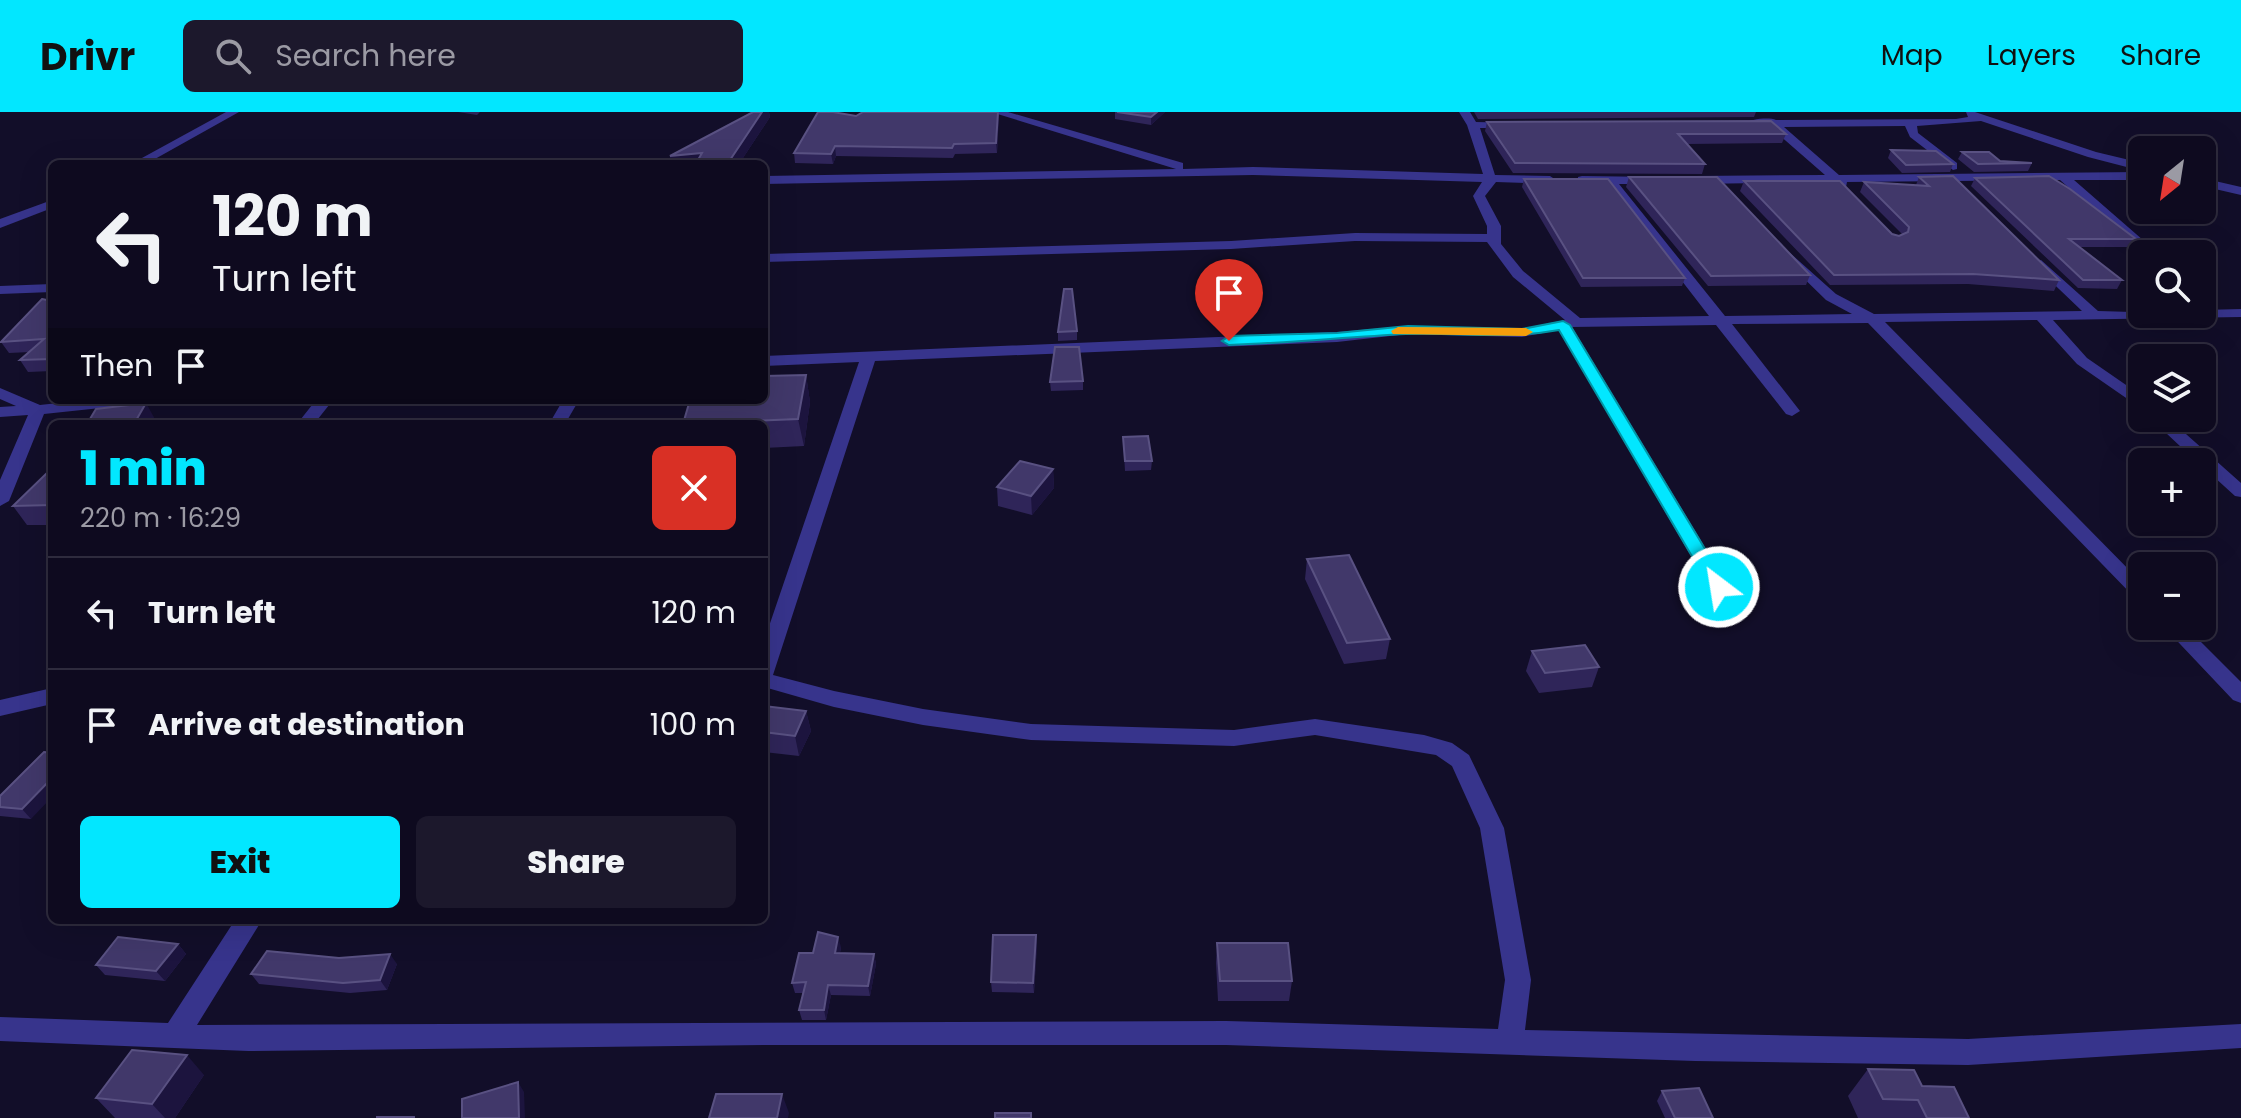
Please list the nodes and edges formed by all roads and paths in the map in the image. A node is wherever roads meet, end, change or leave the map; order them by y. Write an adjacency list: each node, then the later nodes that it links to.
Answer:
1 (234, 112): 14 (street)
2 (996, 112): 16 (street)
3 (1464, 112): 12 (street)
4 (1762, 112): 11 (street)
5 (1881, 112): 8 (street)
6 (1965, 112): 7 (street)
7 (1982, 118): 9 (street); 15 (street)
8 (1897, 123): 9 (street); 11 (street)
9 (1912, 123): 23 (street)
10 (1730, 124): 11 (street)
11 (1772, 124): 24 (street)
12 (1473, 125): 13 (street); 20 (street)
13 (1529, 125)
14 (144, 160)
15 (2128, 164)
16 (1198, 172): 19 (street); 20 (street)
17 (2128, 176): 18 (street)
18 (2063, 177): 23 (street); 32 (street)
19 (768, 180)
20 (1491, 180): 21 (street); 31 (street)
21 (1610, 180): 22 (street); 46 (street)
22 (1719, 180): 24 (street); 27 (street)
23 (1966, 184): 24 (street)
24 (1843, 185)
25 (2216, 185): 26 (street); 29 (street)
26 (2241, 191)
27 (1738, 201)
28 (48, 206): 30 (street)
29 (2241, 208)
30 (0, 224)
31 (1494, 238): 35 (street); 47 (street)
32 (2136, 240)
33 (1776, 242): 45 (street)
34 (2030, 253): 44 (street)
35 (768, 258)
36 (48, 288): 37 (street)
37 (0, 290)
38 (2216, 309): 40 (street)
39 (2216, 312): 40 (street)
40 (2219, 312): 41 (street)
41 (2241, 313)
42 (2041, 316): 44 (street); 45 (street); 51 (street)
43 (2128, 316): 44 (street)
44 (2096, 317)
45 (1873, 319): 46 (street); 61 (street)
46 (1720, 320): 47 (street); 55 (street)
47 (1570, 324): 48 (street); 62 (street)
48 (868, 358): 49 (street); 64 (street)
49 (768, 361)
50 (0, 393): 54 (street)
51 (2128, 394)
52 (93, 404): 54 (street)
53 (322, 404): 57 (street)
54 (38, 410): 56 (street); 60 (street)
55 (1792, 411)
56 (0, 412)
57 (308, 420)
58 (2174, 432): 59 (street)
59 (2241, 492)
60 (0, 501)
61 (2128, 580)
62 (1719, 587)
63 (2187, 640): 66 (street)
64 (768, 660)
65 (768, 681): 73 (street)
66 (2241, 695)
67 (48, 697): 68 (street)
68 (0, 708)
69 (246, 924): 71 (street)
70 (0, 1029): 71 (street)
71 (175, 1036): 73 (street)
72 (2241, 1036): 73 (street)
73 (1510, 1042)

